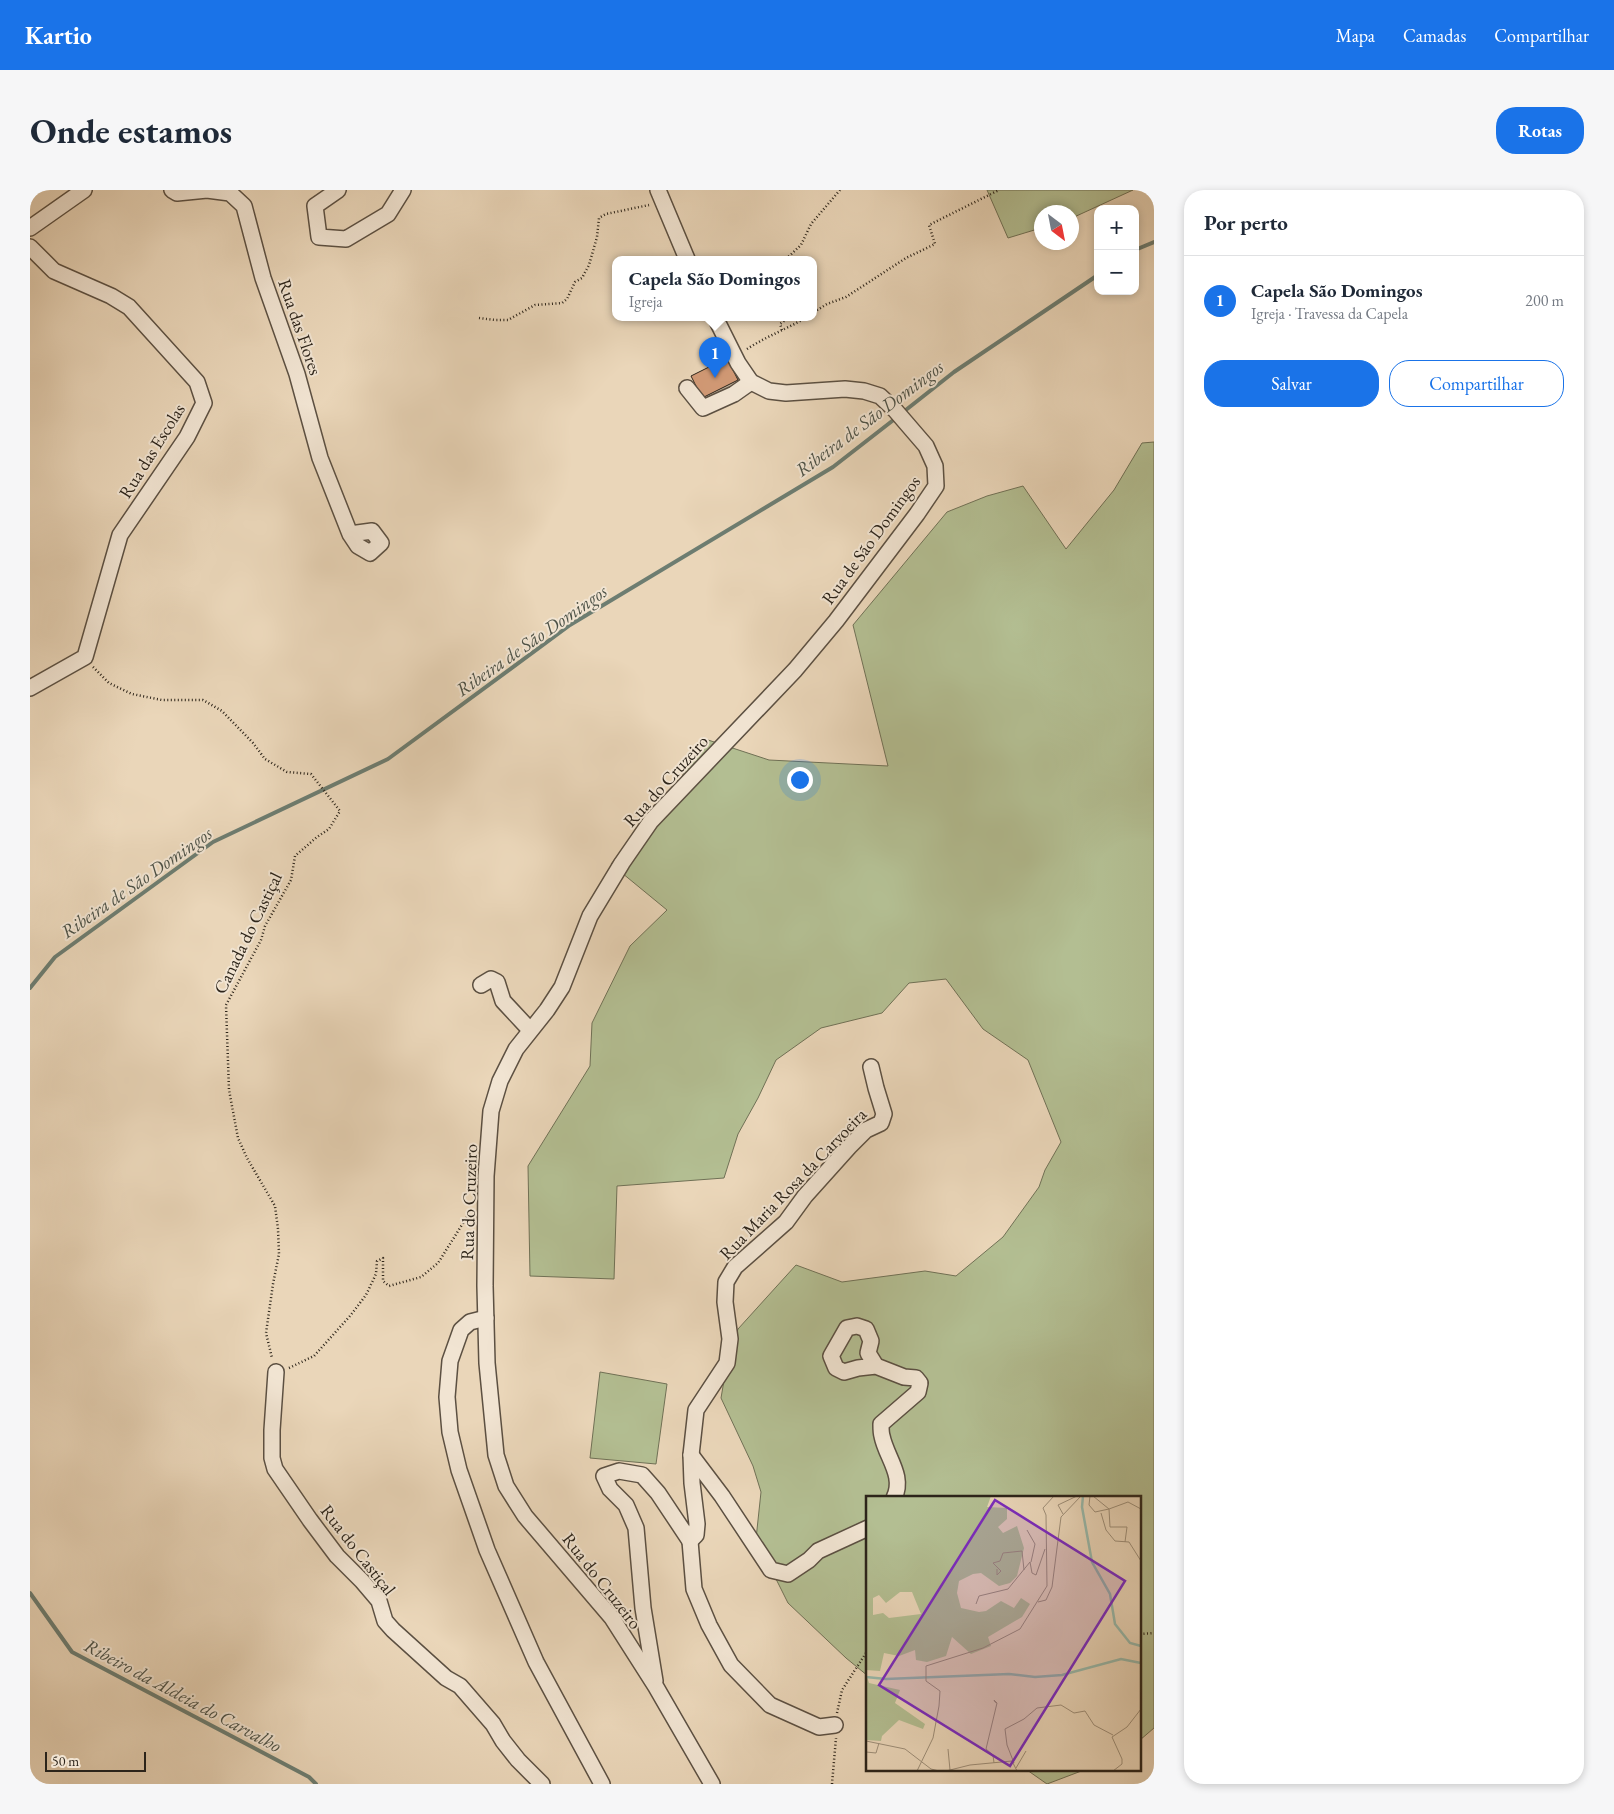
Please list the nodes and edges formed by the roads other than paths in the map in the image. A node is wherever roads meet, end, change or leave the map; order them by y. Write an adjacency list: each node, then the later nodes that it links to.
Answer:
1 (84, 190): 6 (street)
2 (172, 190): 12 (street, Rua das Flores)
3 (338, 190): 4 (street)
4 (404, 190)
5 (660, 196): 8 (street)
6 (30, 228)
7 (30, 247): 13 (street, Rua das Escolas)
8 (686, 256)
9 (717, 321): 10 (street)
10 (751, 382): 11 (street); 14 (street, Rua de São Domingos)
11 (687, 388)
12 (350, 534)
13 (30, 688)
14 (727, 740): 16 (street, Rua do Cruzeiro)
15 (481, 985): 16 (street)
16 (530, 1030): 18 (street, Rua do Cruzeiro)
17 (871, 1067): 21 (street, Rua Maria Rosa da Carvoeira)
18 (486, 1318): 25 (street, Rua do Cruzeiro); 28 (street)
19 (876, 1366): 22 (street)
20 (275, 1368): 27 (street, Rua do Castiçal)
21 (691, 1454): 23 (street); 24 (street, Rua Maria Rosa da Carvoeira)
22 (895, 1496)
23 (866, 1529)
24 (690, 1541): 25 (street); 26 (street)
25 (656, 1687): 29 (street, Rua do Cruzeiro)
26 (835, 1725)
27 (542, 1784)
28 (602, 1784)
29 (712, 1784)

